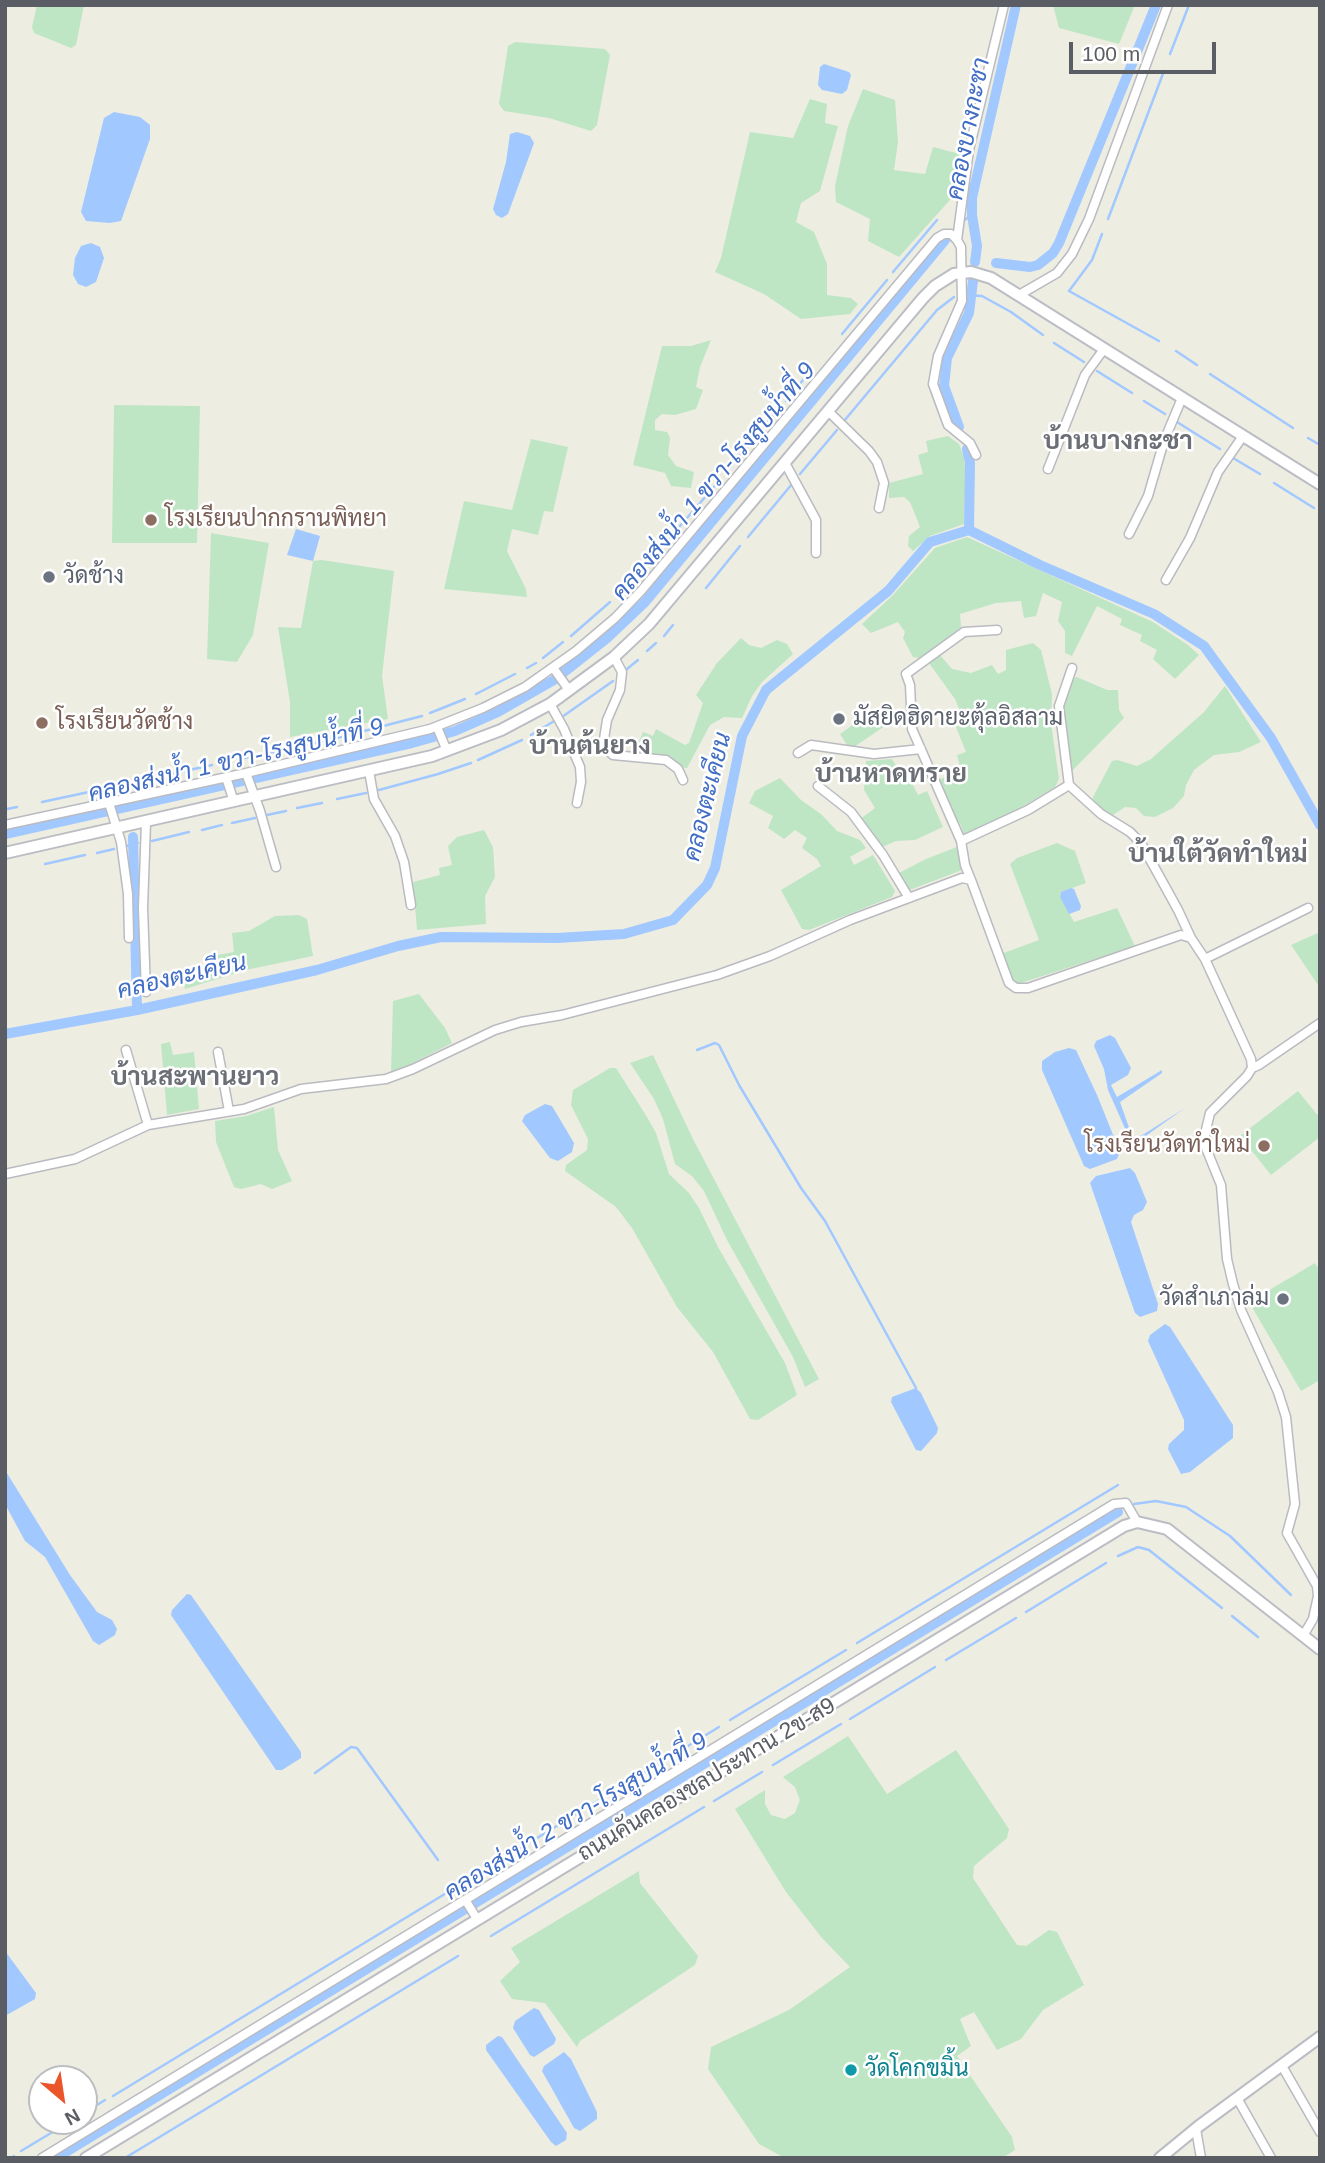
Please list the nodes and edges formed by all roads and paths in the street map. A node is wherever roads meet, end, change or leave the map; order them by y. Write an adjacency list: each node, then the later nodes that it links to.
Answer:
1 (1004, 5): 3 (street)
2 (1168, 5): 5 (street)
3 (957, 240): 4 (street); 21 (street)
4 (962, 272): 5 (street); 8 (street); 10 (street)
5 (1019, 295): 6 (street)
6 (1104, 349): 7 (street); 12 (street)
7 (1182, 398): 9 (street); 15 (street)
8 (828, 411): 11 (street); 14 (street)
9 (1243, 436): 13 (street); 17 (street)
10 (976, 455)
11 (785, 463): 16 (street); 19 (street)
12 (1048, 469)
13 (1320, 484)
14 (879, 508)
15 (1129, 534)
16 (816, 553)
17 (1166, 580)
18 (997, 630): 26 (street)
19 (614, 657): 22 (street); 31 (street)
20 (1072, 668): 32 (street)
21 (555, 671): 22 (street); 24 (street)
22 (566, 687): 23 (street)
23 (550, 704): 25 (street); 36 (street)
24 (438, 729): 25 (street); 29 (street)
25 (445, 747): 28 (street)
26 (920, 749): 27 (street); 41 (street)
27 (799, 753)
28 (369, 771): 34 (street); 46 (street)
29 (246, 775): 30 (street); 34 (street)
30 (227, 779): 35 (street); 37 (street)
31 (684, 780)
32 (1069, 785): 41 (street); 49 (street)
33 (818, 786): 45 (street)
34 (253, 793): 35 (street); 43 (street)
35 (233, 797): 38 (street)
36 (577, 803)
37 (109, 805): 39 (street); 40 (street)
38 (146, 822): 39 (street); 51 (street)
39 (115, 824): 42 (street); 48 (street)
40 (5, 825)
41 (961, 841): 44 (street)
42 (5, 853)
43 (276, 867)
44 (971, 880): 45 (street); 49 (street)
45 (908, 898): 56 (street)
46 (411, 905)
47 (1308, 908): 50 (street)
48 (129, 938)
49 (1191, 938): 50 (street)
50 (1205, 959): 55 (street)
51 (146, 992)
52 (1320, 1023): 55 (street)
53 (126, 1051): 57 (street)
54 (218, 1052): 56 (street)
55 (1252, 1068): 60 (street)
56 (229, 1111): 57 (street)
57 (148, 1125): 58 (street)
58 (5, 1174)
59 (1137, 1522): 60 (street); 62 (street); 63 (street, ถนนคันคลองชลประทาน 2ข-ส9)
60 (1303, 1636): 61 (street)
61 (1320, 1649)
62 (467, 1902): 63 (street); 69 (street)
63 (476, 1917): 70 (street, ถนนคันคลองชลประทาน 2ข-ส9)
64 (1320, 2037): 65 (street)
65 (1282, 2066): 66 (street); 68 (street)
66 (1237, 2098): 67 (street); 73 (street)
67 (1196, 2129): 71 (street); 72 (street)
68 (1320, 2132)
69 (42, 2158)
70 (86, 2158)
71 (1160, 2158)
72 (1201, 2158)
73 (1271, 2158)

